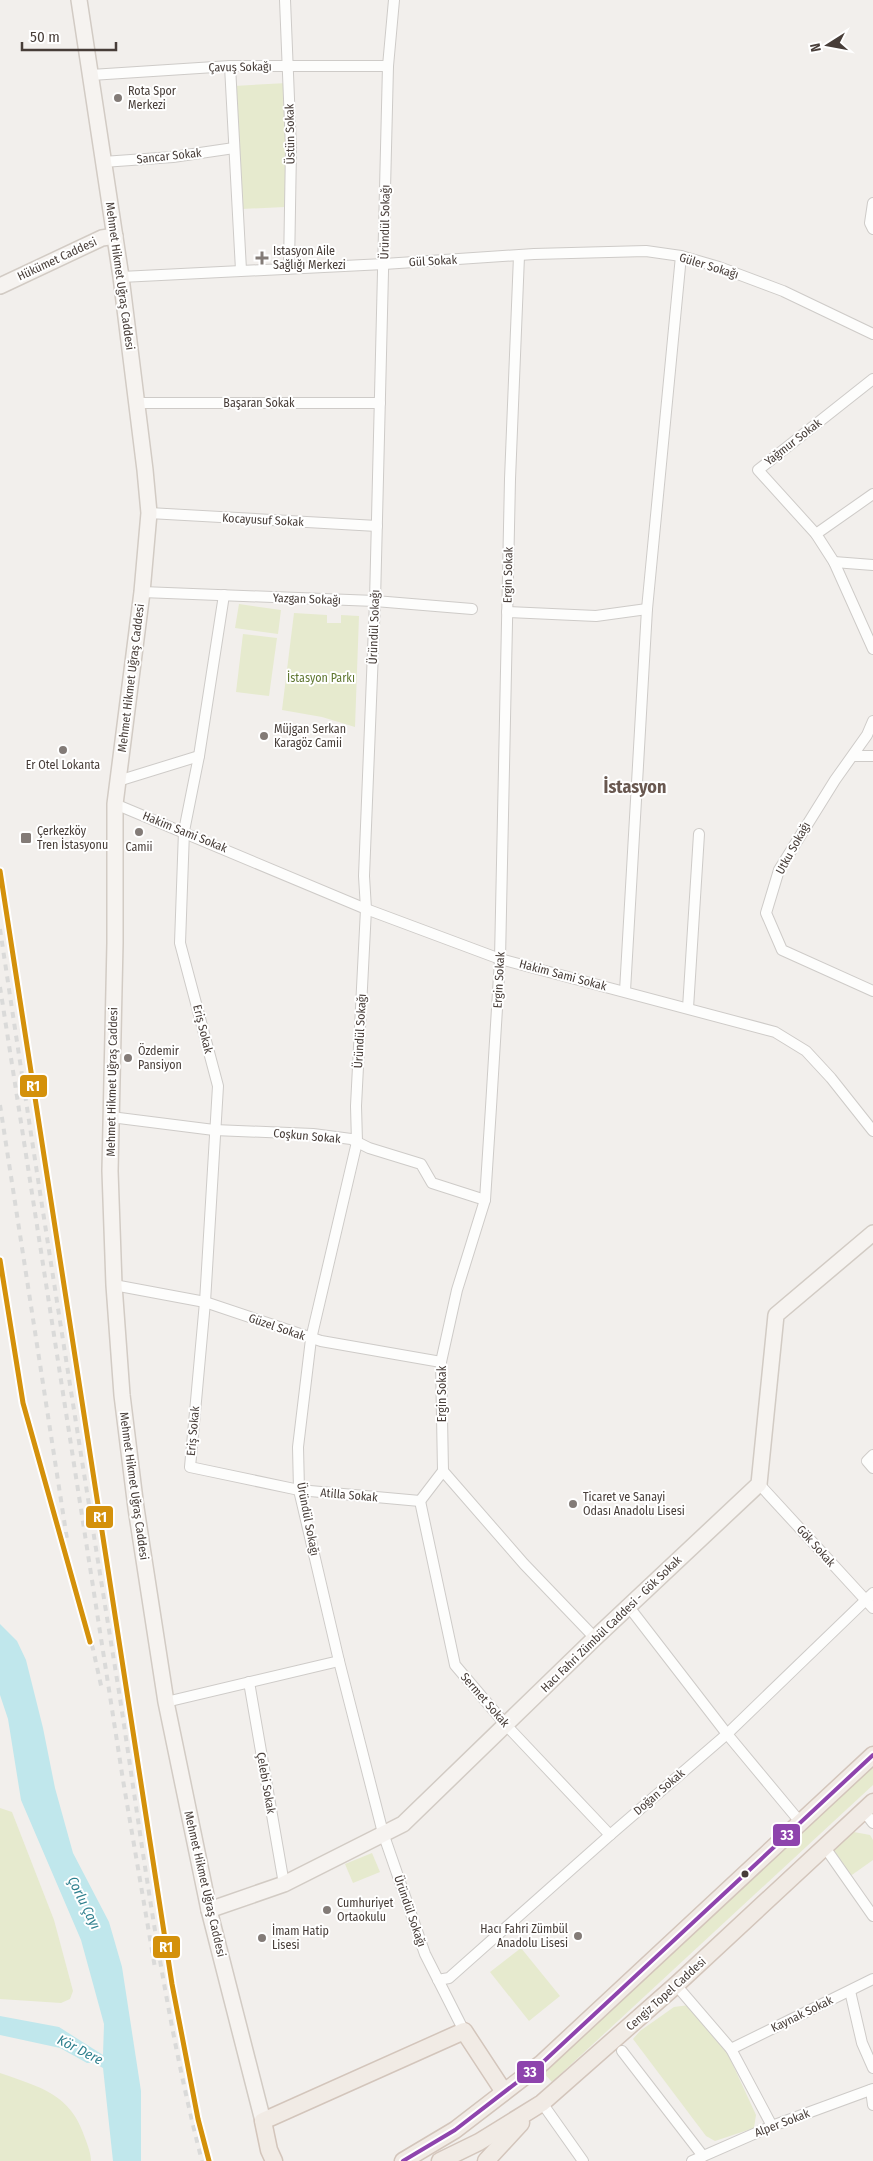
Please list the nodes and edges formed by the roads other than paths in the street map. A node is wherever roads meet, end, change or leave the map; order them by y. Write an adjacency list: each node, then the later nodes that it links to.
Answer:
1 (79, 0): 7 (main road, Mehmet Hikmet Uğraş Caddesi)
2 (285, 0): 6 (street, Üstün Sokak)
3 (394, 0): 5 (street, Üründül Sokağı)
4 (230, 66): 6 (street, Çavuş Sokağı); 7 (street, Çavuş Sokağı); 8 (street)
5 (388, 66): 6 (street, Çavuş Sokağı); 16 (street, Üründül Sokağı)
6 (288, 67): 17 (street, Üstün Sokak)
7 (91, 76): 9 (main road, Mehmet Hikmet Uğraş Caddesi)
8 (234, 148): 9 (street, Sancar Sokak); 18 (street)
9 (103, 162): 12 (main road, Mehmet Hikmet Uğraş Caddesi)
10 (873, 204): 11 (street)
11 (873, 229)
12 (115, 236): 19 (main road, Mehmet Hikmet Uğraş Caddesi); 20 (main road, Hükümet Caddesi)
13 (534, 254): 14 (street, Gül Sokak); 15 (street, Güler Sokağı)
14 (519, 256): 16 (street, Gül Sokak); 36 (street, Ergin Sokak)
15 (681, 256): 21 (street, Güler Sokağı); 35 (street)
16 (384, 264): 17 (street, Gül Sokak); 24 (street, Üründül Sokağı)
17 (289, 268): 18 (street, Gül Sokak)
18 (241, 270): 19 (street, Gül Sokak)
19 (121, 277): 23 (main road, Mehmet Hikmet Uğraş Caddesi)
20 (0, 286)
21 (873, 334)
22 (873, 379): 28 (street, Yağmur Sokak)
23 (137, 403): 24 (street, Başaran Sokak); 26 (main road, Mehmet Hikmet Uğraş Caddesi)
24 (380, 403): 27 (street, Üründül Sokağı)
25 (873, 494): 28 (street)
26 (149, 513): 27 (street, Kocayusuf Sokak); 31 (main road, Mehmet Hikmet Uğraş Caddesi)
27 (377, 526): 33 (street, Üründül Sokağı)
28 (816, 534): 29 (street)
29 (834, 562): 30 (street); 37 (street)
30 (873, 565)
31 (142, 592): 32 (street, Yazgan Sokağı); 42 (main road, Mehmet Hikmet Uğraş Caddesi)
32 (224, 595): 33 (street, Yazgan Sokağı); 39 (street, Eriş Sokak)
33 (375, 601): 34 (street, Yazgan Sokağı); 46 (street, Üründül Sokağı)
34 (472, 609)
35 (647, 609): 36 (street); 48 (street)
36 (507, 612): 47 (street, Ergin Sokak)
37 (873, 649)
38 (873, 721): 40 (street, Utku Sokağı)
39 (200, 756): 42 (street); 44 (street, Eriş Sokak)
40 (853, 756): 41 (street); 49 (street, Utku Sokağı)
41 (873, 756)
42 (118, 780): 43 (main road, Mehmet Hikmet Uğraş Caddesi)
43 (115, 804): 44 (street, Hakim Sami Sokak); 51 (main road, Mehmet Hikmet Uğraş Caddesi)
44 (184, 831): 46 (street, Hakim Sami Sokak); 52 (street, Eriş Sokak)
45 (699, 834): 50 (street)
46 (366, 909): 47 (street, Hakim Sami Sokak); 54 (street, Üründül Sokağı)
47 (500, 959): 48 (street, Hakim Sami Sokak); 55 (street, Ergin Sokak)
48 (626, 991): 50 (street, Hakim Sami Sokak)
49 (873, 991)
50 (688, 1008): 53 (street, Hakim Sami Sokak)
51 (111, 1117): 52 (street, Coşkun Sokak); 57 (main road, Mehmet Hikmet Uğraş Caddesi)
52 (214, 1130): 54 (street, Coşkun Sokak); 58 (street, Eriş Sokak)
53 (873, 1131)
54 (357, 1142): 55 (street, Coşkun Sokak); 59 (street, Üründül Sokağı)
55 (485, 1200): 60 (street, Ergin Sokak)
56 (873, 1233): 65 (main road)
57 (114, 1285): 58 (street, Güzel Sokak); 74 (main road, Mehmet Hikmet Uğraş Caddesi)
58 (205, 1302): 59 (street, Güzel Sokak); 62 (street, Eriş Sokak)
59 (311, 1338): 60 (street, Güzel Sokak); 66 (street, Üründül Sokağı)
60 (441, 1362): 64 (street, Ergin Sokak)
61 (873, 1455): 63 (street)
62 (190, 1467): 66 (street, Atilla Sokak)
63 (873, 1468)
64 (443, 1471): 67 (street); 71 (street)
65 (759, 1484): 68 (street, Gök Sokak); 69 (main road, Hacı Fahri Zümbül Caddesi - Gök Sokak)
66 (299, 1490): 67 (street, Atilla Sokak); 72 (street, Üründül Sokağı)
67 (420, 1501): 75 (street, Sermet Sokak)
68 (869, 1597): 70 (street, Gök Sokak); 76 (street, Doğan Sokak)
69 (629, 1607): 71 (main road, Hacı Fahri Zümbül Caddesi - Gök Sokak); 76 (street)
70 (873, 1608)
71 (595, 1638): 75 (main road, Hacı Fahri Zümbül Caddesi - Gök Sokak)
72 (339, 1661): 73 (street); 80 (street, Üründül Sokağı)
73 (249, 1682): 74 (street); 83 (street, Çelebi Sokak)
74 (166, 1702): 84 (main road, Mehmet Hikmet Uğraş Caddesi)
75 (506, 1725): 80 (main road, Hacı Fahri Zümbül Caddesi - Gök Sokak); 81 (street, Sermet Sokak)
76 (727, 1734): 79 (street); 81 (street, Doğan Sokak)
77 (873, 1755): 79 (main road)
78 (870, 1812): 82 (main road, Cengiz Topel Caddesi)
79 (800, 1823): 95 (main road)
80 (383, 1833): 83 (main road, Hacı Fahri Zümbül Caddesi - Gök Sokak); 87 (street, Üründül Sokağı)
81 (610, 1835): 87 (street, Doğan Sokak)
82 (824, 1846): 85 (street); 88 (main road, Cengiz Topel Caddesi)
83 (284, 1884): 84 (main road, Hacı Fahri Zümbül Caddesi - Gök Sokak)
84 (209, 1910): 98 (main road, Mehmet Hikmet Uğraş Caddesi)
85 (873, 1916)
86 (873, 1979): 89 (street, Kaynak Sokak)
87 (438, 1980): 90 (street, Üründül Sokağı)
88 (676, 1984): 91 (street); 96 (main road, Cengiz Topel Caddesi)
89 (850, 1991): 91 (street, Kaynak Sokak); 93 (street)
90 (464, 2031): 95 (main road); 98 (main road)
91 (731, 2049): 99 (street)
92 (622, 2051): 100 (street)
93 (873, 2068)
94 (872, 2090): 97 (street); 99 (street, Alper Sokak)
95 (504, 2092): 102 (main road)
96 (539, 2105): 103 (main road, Cengiz Topel Caddesi); 104 (main road); 105 (street)
97 (873, 2105)
98 (263, 2121): 101 (main road, Mehmet Hikmet Uğraş Caddesi)
99 (772, 2126): 100 (street, Alper Sokak)
100 (703, 2156): 106 (street, Alper Sokak)
101 (273, 2159)
102 (403, 2161)
103 (440, 2161)
104 (486, 2161)
105 (583, 2161)
106 (692, 2161)

